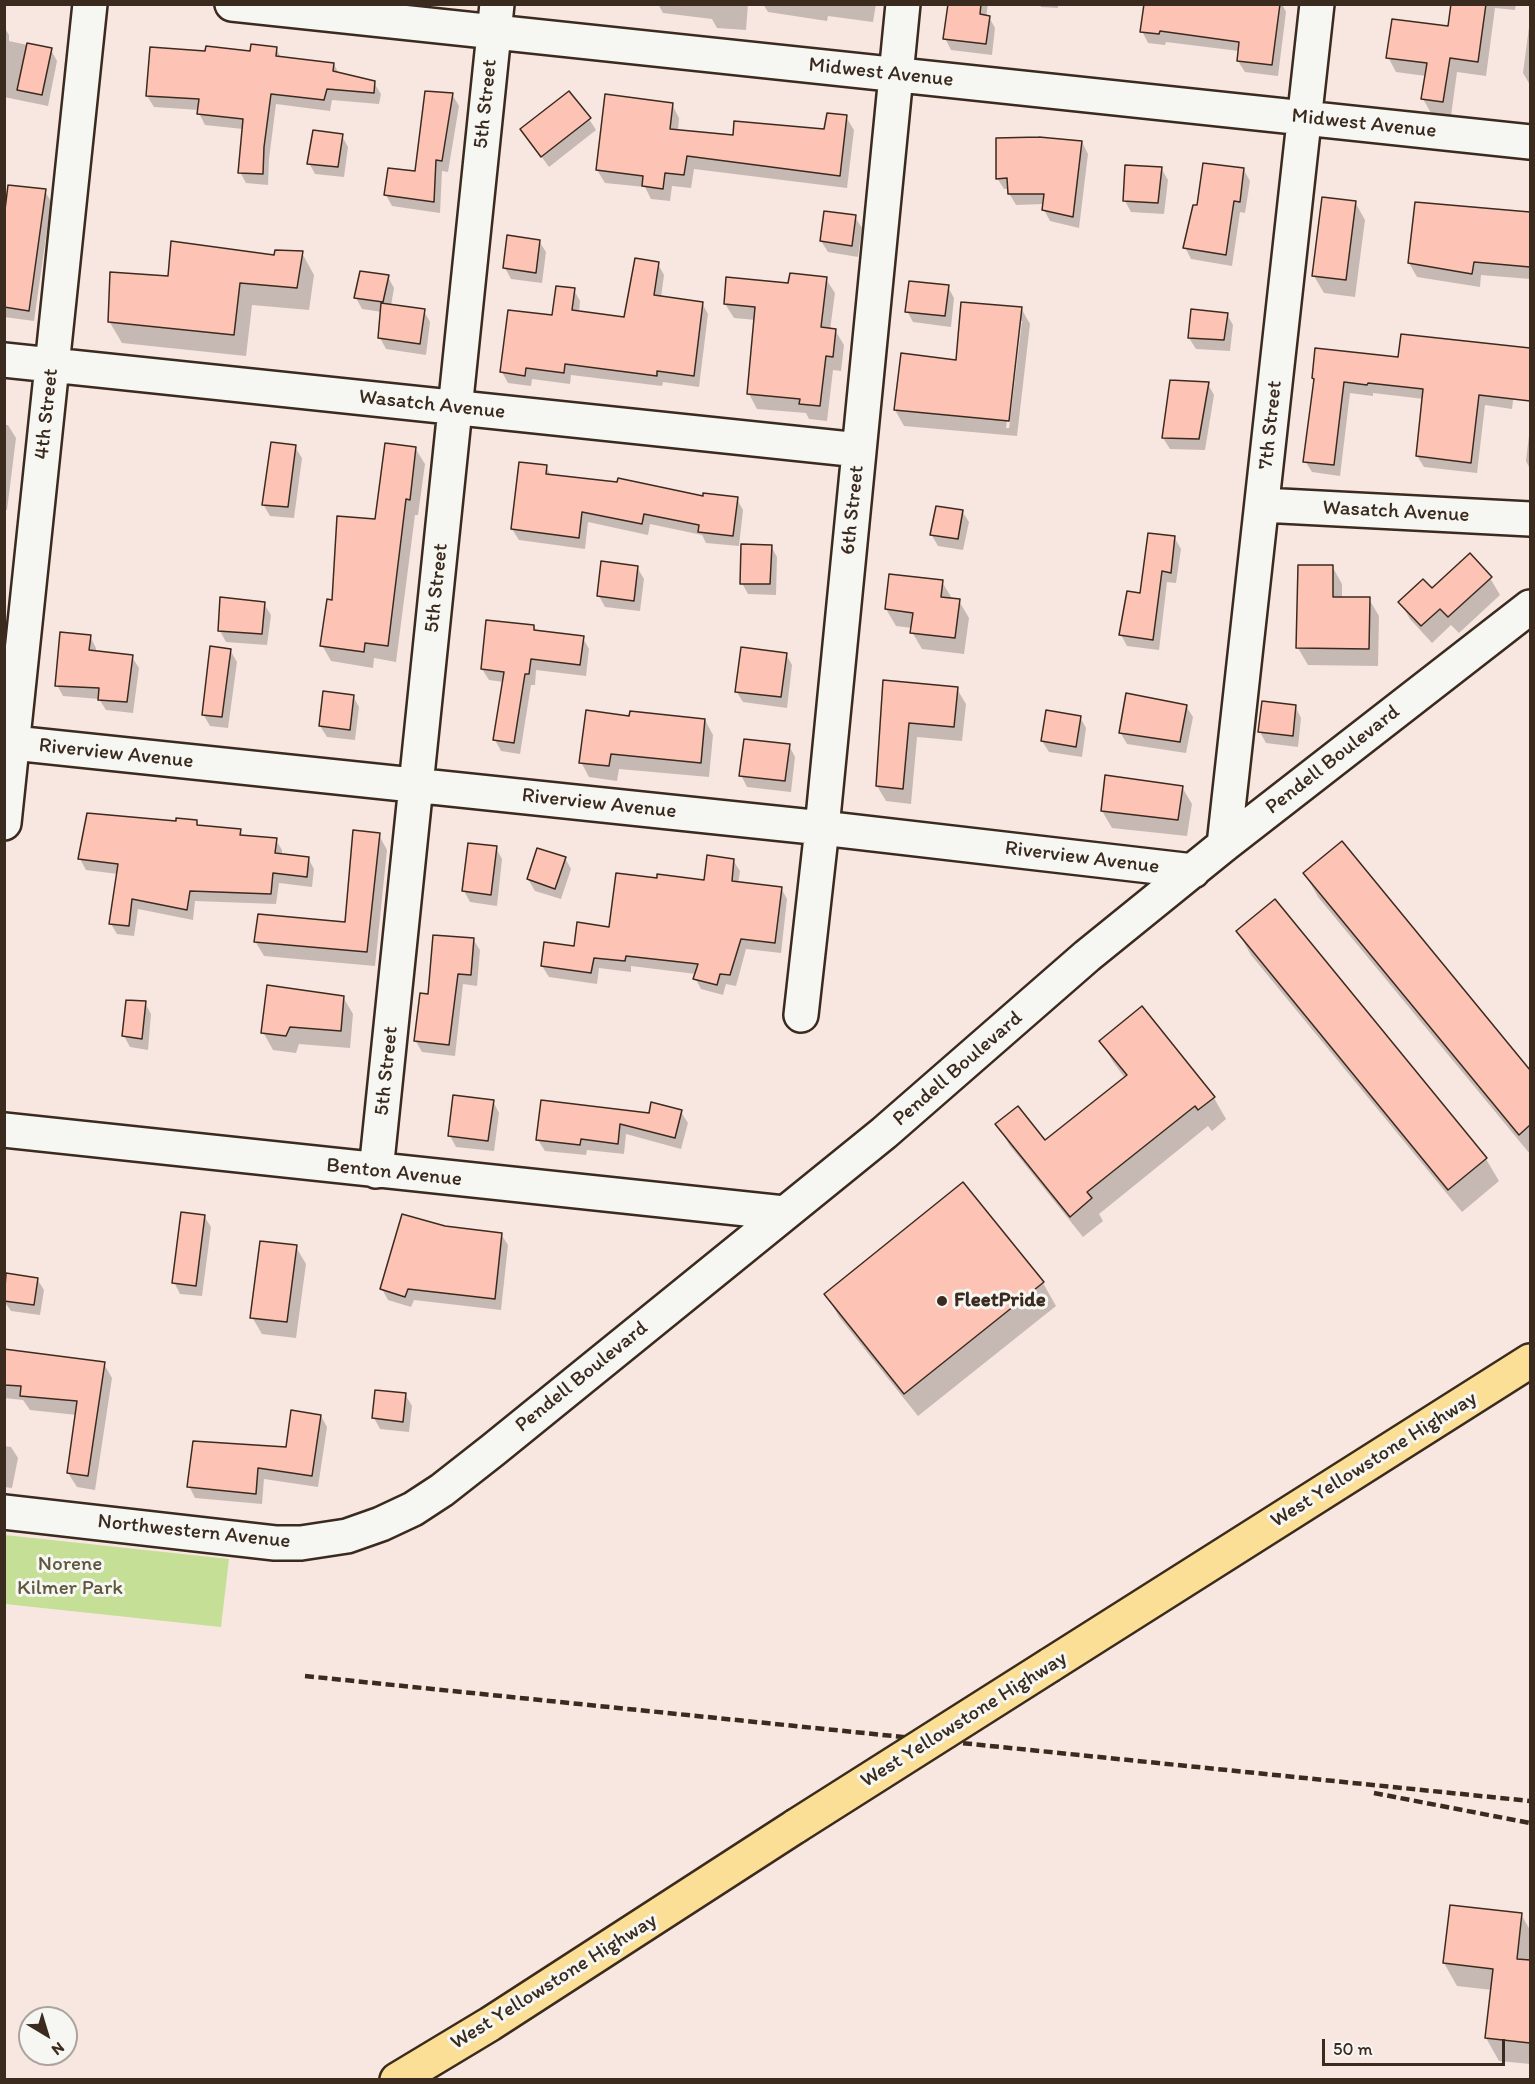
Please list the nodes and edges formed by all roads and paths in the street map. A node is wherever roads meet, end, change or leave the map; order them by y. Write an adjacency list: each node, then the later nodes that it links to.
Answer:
1 (90, 4): 10 (street, 4th Street)
2 (232, 4): 5 (street, Midwest Avenue)
3 (903, 4): 6 (street, 6th Street)
4 (1317, 4): 7 (street, 7th Street)
5 (495, 18): 6 (street, Midwest Avenue); 11 (street, 5th Street)
6 (896, 75): 7 (street, Midwest Avenue); 12 (street, 6th Street)
7 (1305, 118): 8 (street, Midwest Avenue); 13 (street, 7th Street)
8 (1530, 142)
9 (4, 360): 10 (street, Wasatch Avenue)
10 (52, 365): 11 (street, Wasatch Avenue); 16 (street, 4th Street)
11 (455, 408): 12 (street, Wasatch Avenue); 17 (street, 5th Street)
12 (859, 450): 19 (street, 6th Street)
13 (1262, 505): 14 (street, Wasatch Avenue); 20 (street, 7th Street)
14 (1530, 519)
15 (1530, 607): 20 (street, Pendell Boulevard)
16 (9, 742): 17 (street, Riverview Avenue); 18 (street, 4th Street)
17 (417, 785): 19 (street, Riverview Avenue); 24 (street, 5th Street)
18 (4, 823)
19 (822, 828): 21 (street, Riverview Avenue); 22 (street, 6th Street)
20 (1224, 845): 21 (street, Pendell Boulevard)
21 (1193, 871): 25 (street, Pendell Boulevard)
22 (801, 1015)
23 (4, 1130): 24 (street, Benton Avenue)
24 (376, 1171): 25 (street, Benton Avenue)
25 (784, 1213): 28 (street, Pendell Boulevard)
26 (1530, 1361): 29 (main road, West Yellowstone Highway, bridge)
27 (4, 1512): 28 (street, Northwestern Avenue)
28 (381, 1524)
29 (397, 2079)

